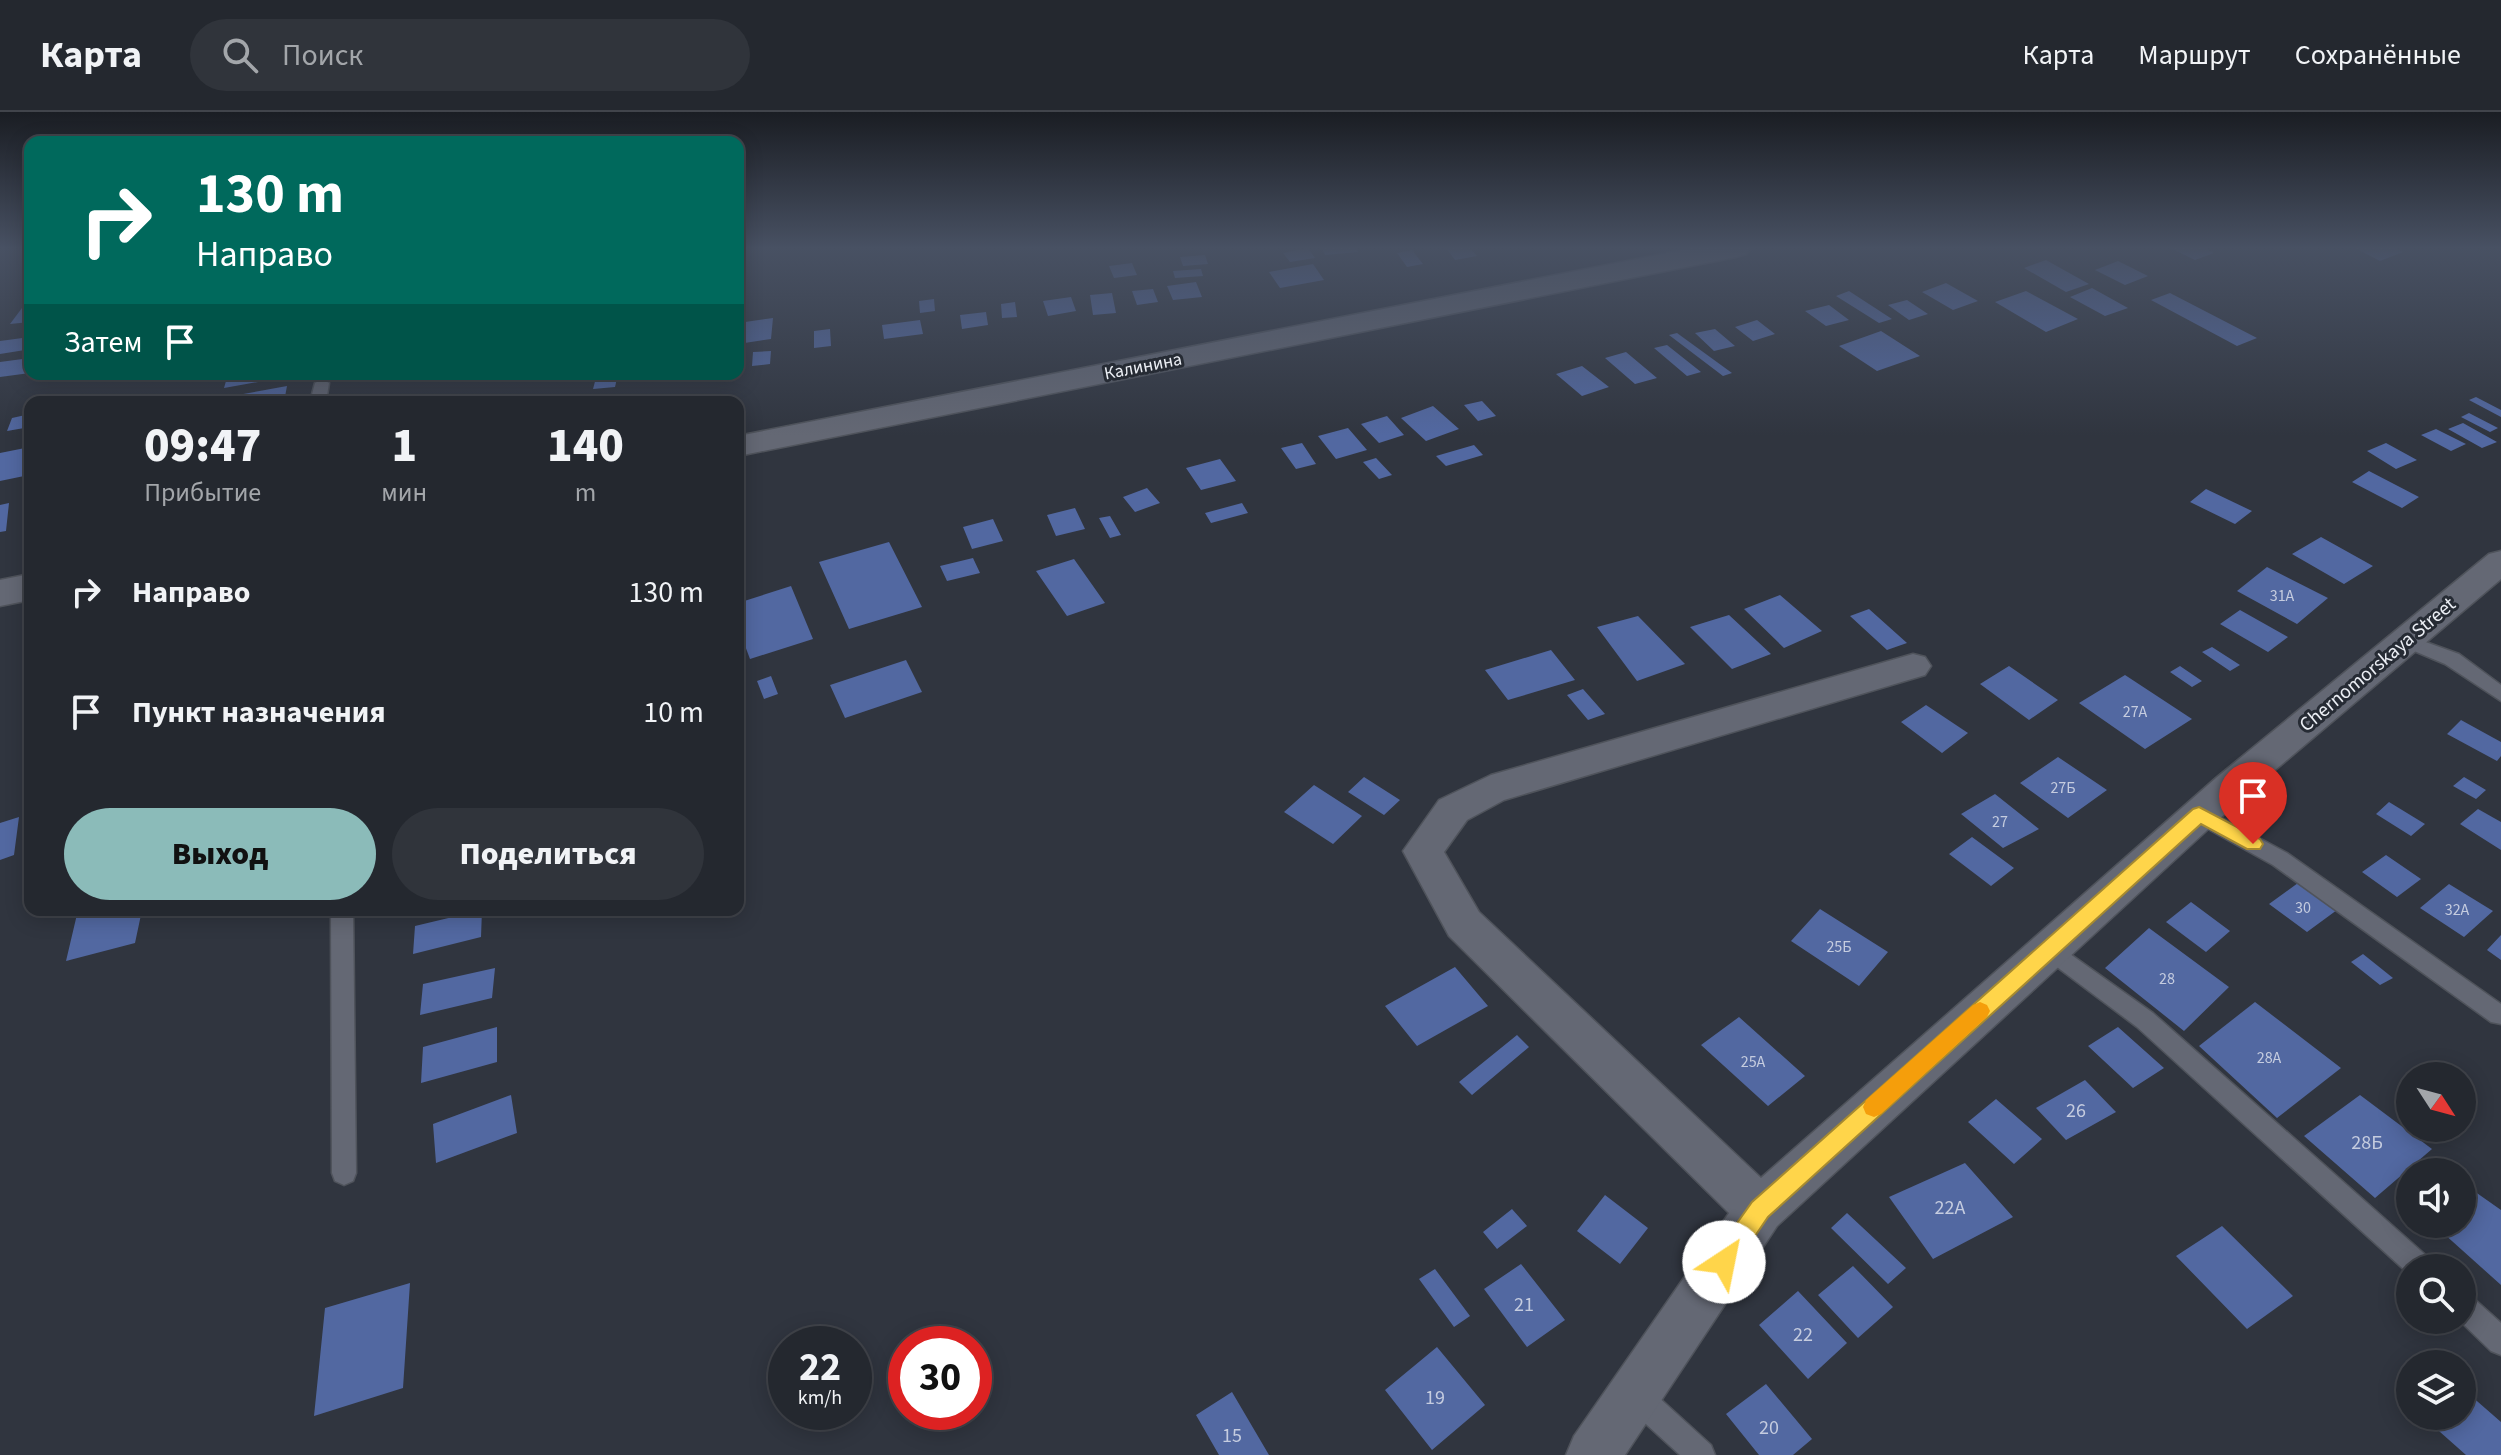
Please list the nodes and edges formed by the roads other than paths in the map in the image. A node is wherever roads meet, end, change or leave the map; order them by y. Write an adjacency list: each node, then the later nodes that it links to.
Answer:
1 (1420, 311): 4 (street, Калинина)
2 (322, 383): 3 (lane)
3 (319, 396)
4 (744, 445)
5 (2501, 562): 8 (street, Chernomorskaya Street)
6 (24, 588): 7 (street)
7 (0, 593)
8 (2406, 641): 10 (lane); 11 (street, Chernomorskaya Street)
9 (1913, 666): 16 (street)
10 (2501, 694)
11 (2199, 814): 13 (street, Chernomorskaya Street); 14 (lane)
12 (342, 916): 15 (lane)
13 (2049, 948): 16 (street, Chernomorskaya Street); 17 (lane)
14 (2499, 1015)
15 (344, 1173)
16 (1760, 1210): 20 (street, Chernomorskaya Street)
17 (2405, 1254)
18 (2476, 1318): 19 (lane)
19 (2501, 1341)
20 (1634, 1394): 21 (street, Chernomorskaya Street); 22 (lane)
21 (1593, 1455)
22 (1701, 1455)

